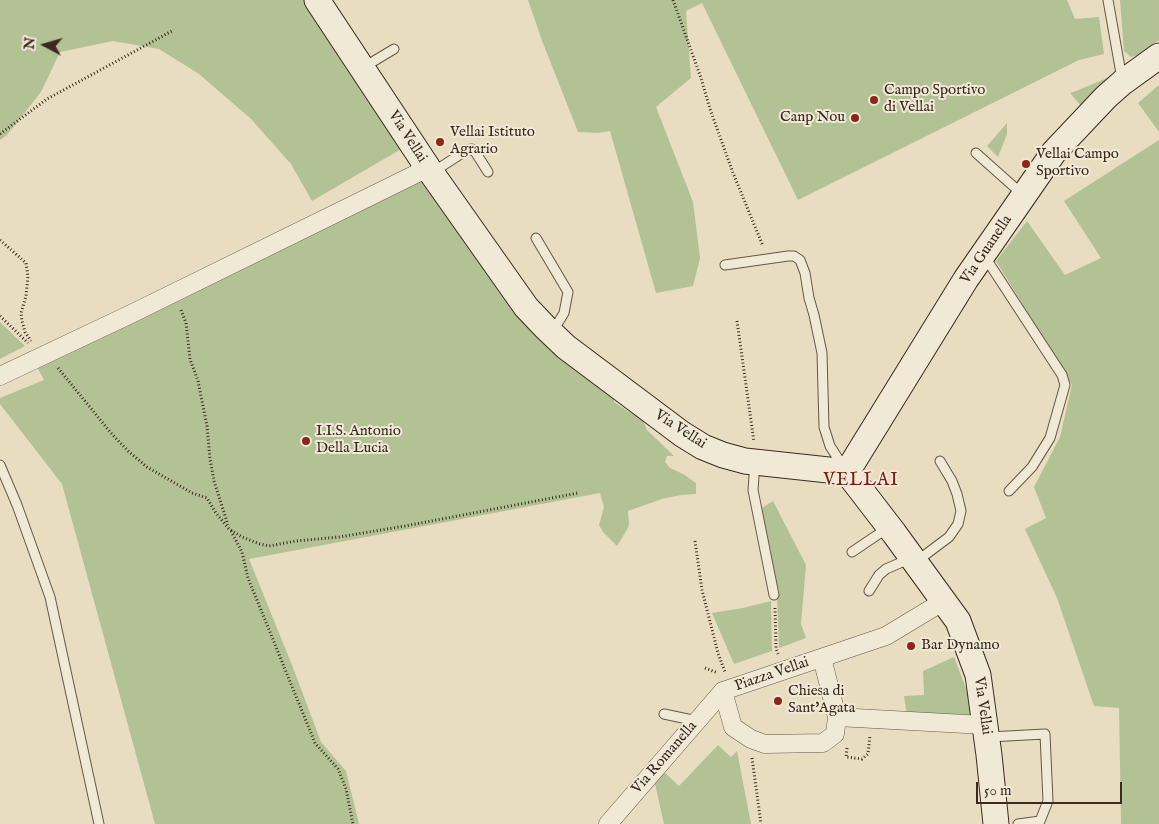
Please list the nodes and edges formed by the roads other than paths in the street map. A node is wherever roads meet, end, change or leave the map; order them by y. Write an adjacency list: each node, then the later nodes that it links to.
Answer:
1 (317, 0): 5 (street, Via Vellai)
2 (1108, 0): 6 (lane)
3 (394, 49): 5 (lane)
4 (1159, 56): 6 (street, Via Guanella)
5 (362, 68): 8 (street, Via Vellai)
6 (1123, 82): 10 (street, Via Guanella)
7 (976, 153): 10 (lane)
8 (429, 171): 9 (lane); 14 (street, Via Vellai); 15 (street)
9 (488, 172)
10 (1024, 196): 12 (street, Via Guanella)
11 (536, 238): 14 (lane)
12 (983, 254): 19 (street, Via Guanella); 20 (lane)
13 (725, 265): 19 (lane)
14 (551, 333): 16 (street, Via Vellai)
15 (0, 376)
16 (754, 462): 19 (street, Via Vellai); 25 (lane)
17 (940, 462): 23 (lane)
18 (0, 465): 33 (lane)
19 (847, 472): 21 (street, Via Vellai)
20 (1009, 491)
21 (889, 527): 22 (lane); 23 (street, Via Vellai)
22 (852, 552)
23 (913, 560): 24 (lane); 26 (street, Via Vellai)
24 (869, 591)
25 (774, 595)
26 (944, 602): 27 (street, Piazza Vellai); 32 (street, Via Vellai)
27 (822, 658): 28 (street, Piazza Vellai); 30 (street, Piazza Vellai)
28 (723, 691): 30 (street); 31 (street, Via Romanella)
29 (664, 714): 31 (lane)
30 (837, 717): 32 (street)
31 (697, 721): 34 (street, Via Romanella)
32 (985, 731): 35 (street, Via Vellai); 36 (lane)
33 (99, 824)
34 (608, 824)
35 (996, 824)
36 (1018, 824)

